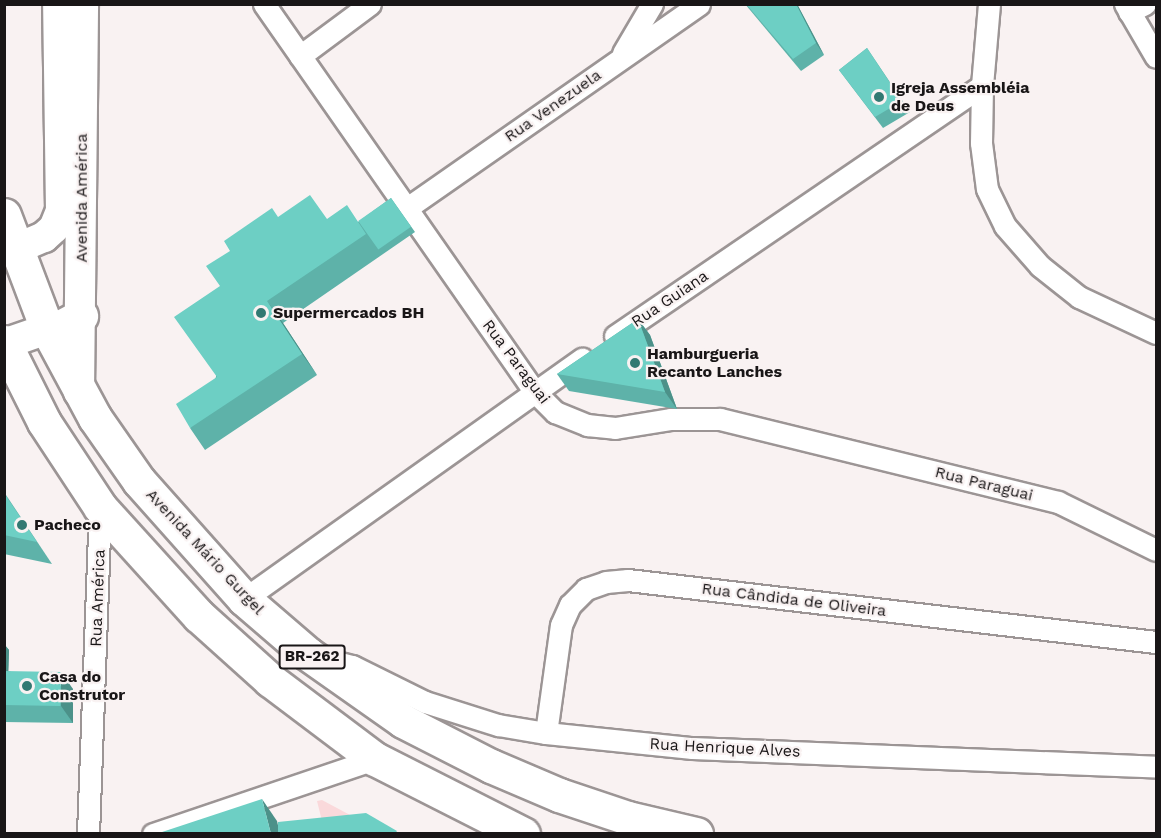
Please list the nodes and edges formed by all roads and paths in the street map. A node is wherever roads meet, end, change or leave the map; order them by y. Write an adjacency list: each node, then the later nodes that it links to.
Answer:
1 (57, 4): 15 (street, Avenida América)
2 (83, 4): 16 (street, Avenida América)
3 (264, 4): 9 (street, Rua Paraguai)
4 (370, 4): 9 (street)
5 (652, 4): 11 (street)
6 (699, 4): 11 (street, Rua Venezuela)
7 (988, 4): 12 (street)
8 (1133, 7): 10 (street)
9 (300, 57): 13 (street, Rua Paraguai)
10 (1156, 57)
11 (619, 59): 13 (street, Rua Venezuela)
12 (982, 86): 18 (street); 20 (street, Rua Guiana)
13 (407, 208): 20 (street, Rua Paraguai)
14 (4, 215): 15 (main road, Avenida Mário Gurgel / BR-262)
15 (18, 248): 17 (main road, Avenida Mário Gurgel / BR-262)
16 (81, 316): 17 (main road); 21 (street, Avenida América)
17 (47, 329): 19 (street); 21 (main road, Avenida Mário Gurgel / BR-262)
18 (1156, 333)
19 (5, 343): 23 (main road, BR-262)
20 (534, 391): 25 (street, Rua Paraguai); 26 (street, Rua Guiana)
21 (79, 392): 26 (main road, Avenida Mário Gurgel / BR-262)
22 (4, 393): 23 (main road)
23 (44, 422): 24 (main road, BR-262)
24 (100, 507): 30 (main road, BR-262); 32 (street, Rua América)
25 (1156, 550)
26 (244, 599): 28 (main road, Avenida Mário Gurgel / BR-262)
27 (1156, 642): 29 (street, Rua Cândida de Oliveira)
28 (308, 654): 29 (street, Rua Henrique Alves); 35 (main road, Avenida Mário Gurgel / BR-262)
29 (546, 734): 31 (street, Rua Henrique Alves)
30 (375, 759): 33 (street); 34 (main road, BR-262)
31 (1156, 767)
32 (87, 834)
33 (153, 834)
34 (523, 834)
35 (696, 834)

